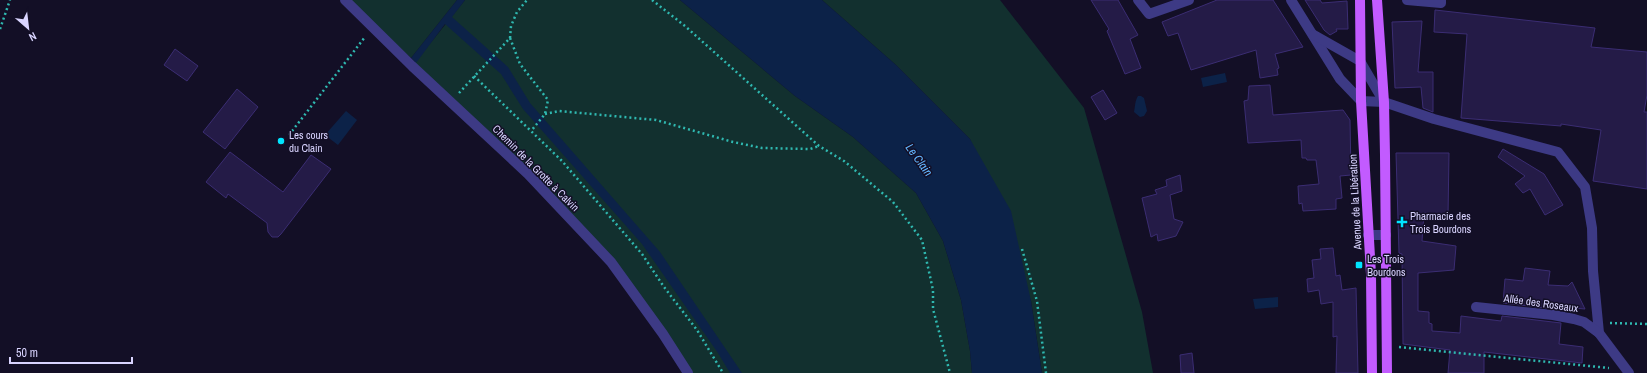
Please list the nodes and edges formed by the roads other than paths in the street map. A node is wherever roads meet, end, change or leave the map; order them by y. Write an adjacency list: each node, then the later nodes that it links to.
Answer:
1 (345, 0): 18 (street, Chemin de la Grotte à Calvin)
2 (1138, 0): 3 (street)
3 (1189, 0)
4 (1291, 0): 9 (street)
5 (1360, 0): 10 (main road, Avenue de la Libération)
6 (1377, 0): 12 (main road)
7 (1407, 0): 8 (street)
8 (1441, 0)
9 (1313, 34): 10 (street); 11 (street)
10 (1360, 61): 11 (main road, Avenue de la Libération); 12 (street)
11 (1361, 101): 12 (street); 14 (main road, Avenue de la Libération)
12 (1384, 102): 13 (main road); 16 (street)
13 (1386, 234): 14 (street); 20 (main road)
14 (1368, 235): 19 (main road, Avenue de la Libération)
15 (1476, 307): 16 (street, Allée des Roseaux)
16 (1598, 327): 17 (street)
17 (1627, 372)
18 (688, 373)
19 (1372, 373)
20 (1387, 373)

